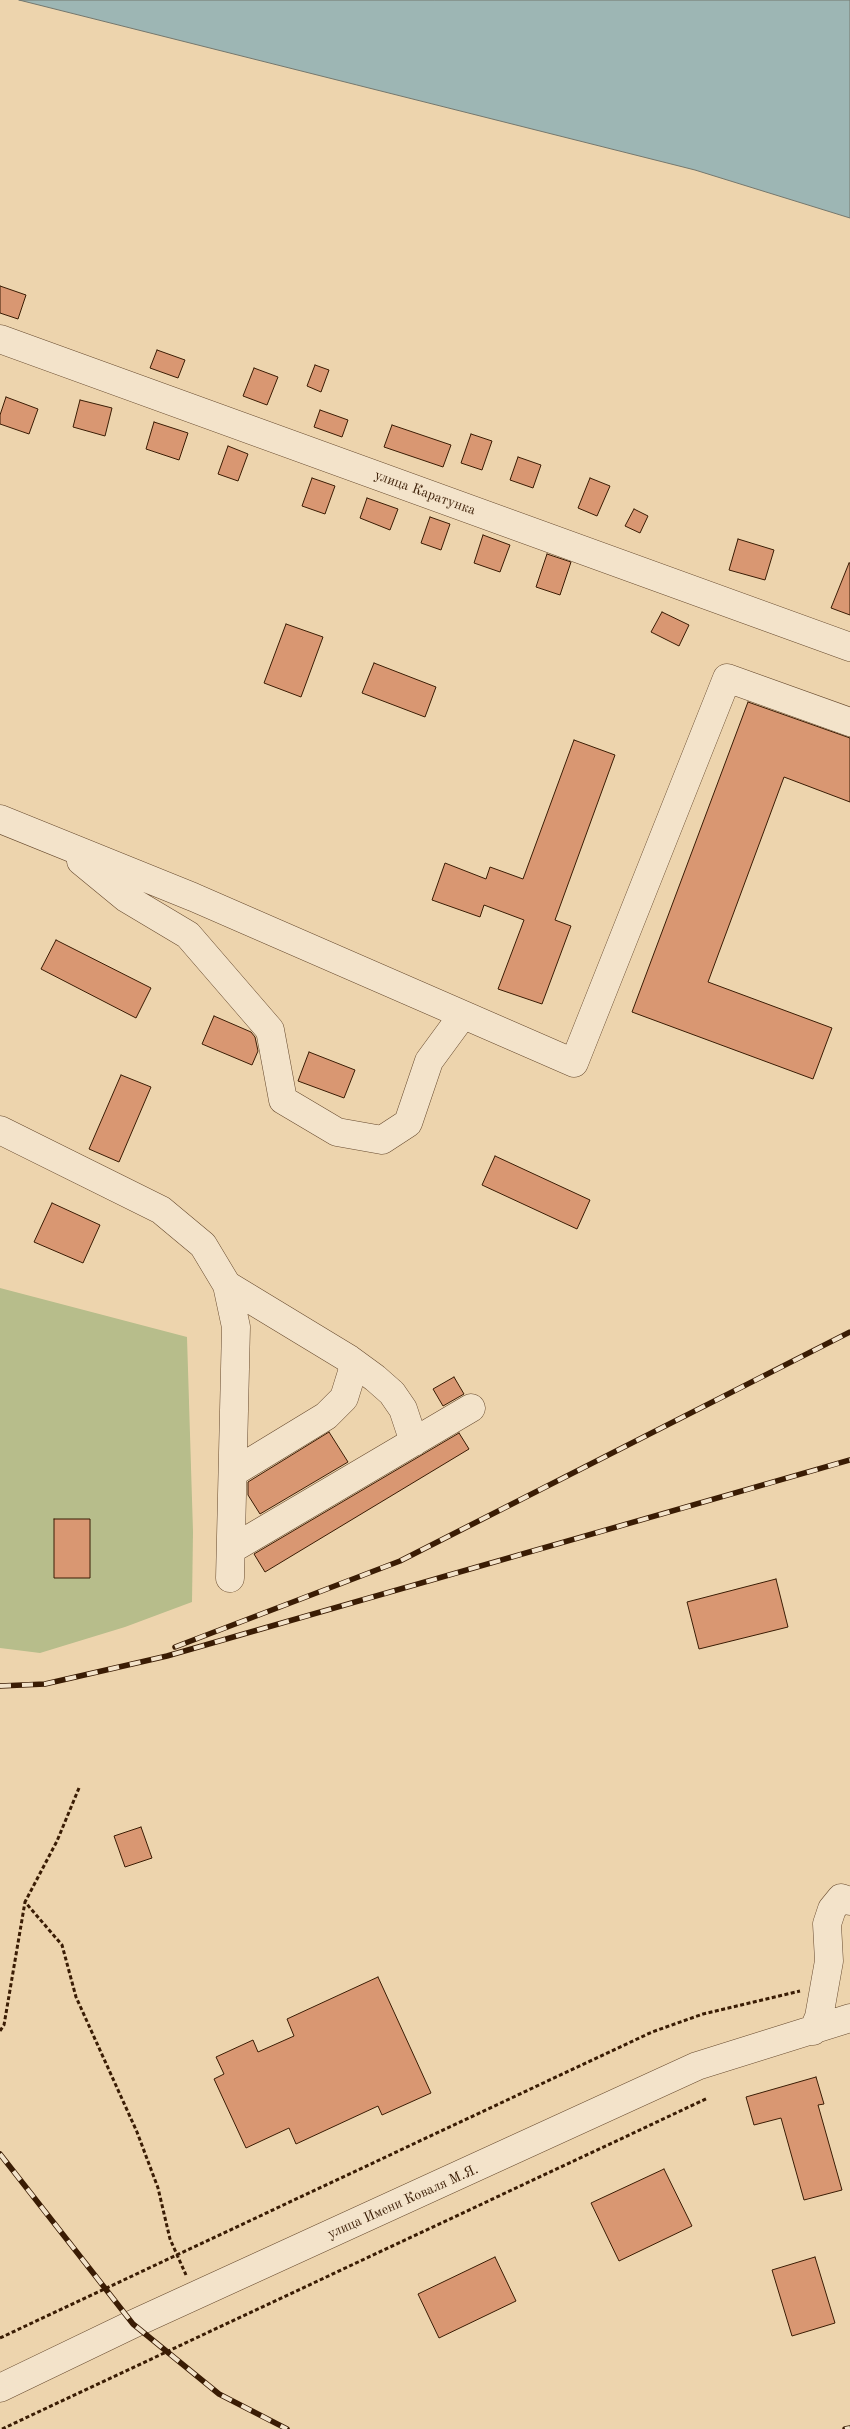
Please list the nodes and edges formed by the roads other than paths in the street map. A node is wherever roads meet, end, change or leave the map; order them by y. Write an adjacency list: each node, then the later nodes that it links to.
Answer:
1 (0, 339): 2 (street, улица Каратунка)
2 (850, 647)
3 (850, 722): 6 (street)
4 (0, 819): 5 (street)
5 (60, 844): 6 (street); 6 (street)
6 (462, 1016)
7 (0, 1130): 8 (street)
8 (227, 1285): 9 (street); 12 (street)
9 (349, 1359): 11 (street); 12 (street)
10 (471, 1408): 11 (street)
11 (414, 1442): 13 (street)
12 (234, 1472): 13 (street)
13 (232, 1549): 14 (street)
14 (230, 1578)
15 (850, 1901): 17 (street)
16 (848, 2014): 17 (street, улица Имени Коваля М.Я.)
17 (813, 2031): 18 (street, улица Имени Коваля М.Я.)
18 (0, 2388)

